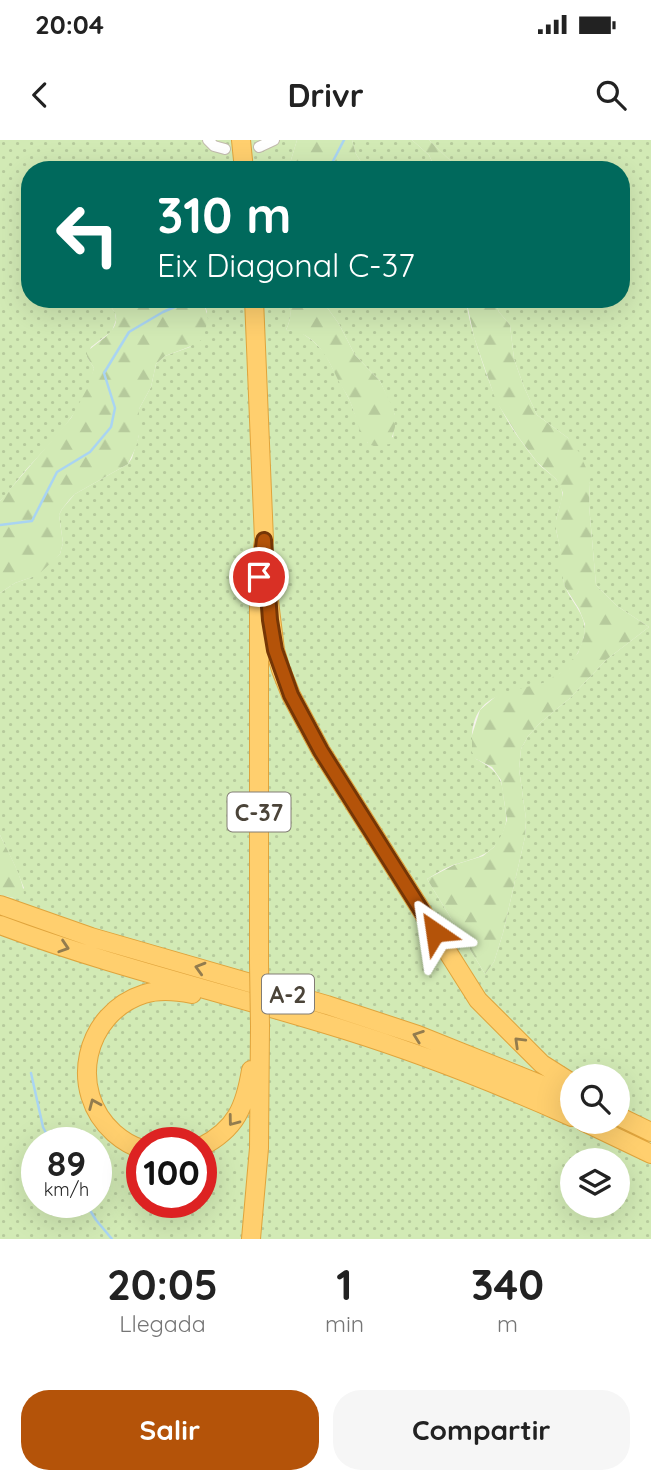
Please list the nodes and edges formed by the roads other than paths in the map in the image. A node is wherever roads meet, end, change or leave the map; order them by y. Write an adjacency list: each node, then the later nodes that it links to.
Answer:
1 (208, 140): 5 (street)
2 (241, 140): 6 (highway)
3 (274, 140): 4 (street)
4 (259, 147)
5 (225, 149)
6 (243, 161)
7 (254, 308): 8 (highway, C-37)
8 (264, 540): 12 (highway, C-37, bridge); 13 (highway, one-way to 8)
9 (0, 905): 14 (highway, A-2, one-way to 9)
10 (0, 925): 11 (highway, A-2, one-way to 11)
11 (345, 1030): 15 (highway, A-2); 18 (highway, one-way to 11)
12 (260, 1031): 17 (highway, one-way to 17); 20 (highway, C-37)
13 (560, 1075)
14 (560, 1092)
15 (560, 1111)
16 (609, 1134): 19 (highway)
17 (217, 1138)
18 (126, 1141)
19 (651, 1154)
20 (251, 1239)

